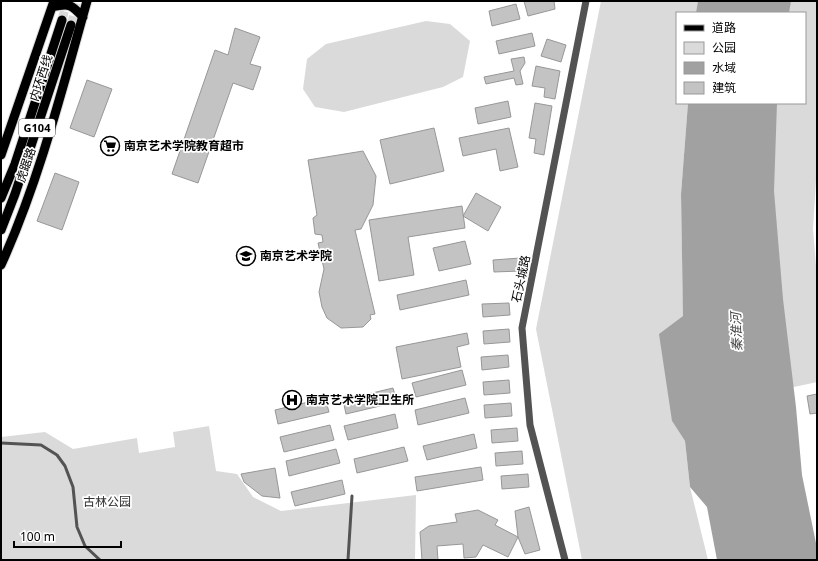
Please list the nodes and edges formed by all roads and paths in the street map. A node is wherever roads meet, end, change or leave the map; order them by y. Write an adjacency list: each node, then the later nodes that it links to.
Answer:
1 (87, 1): 4 (main road, 虎踞路)
2 (586, 1): 15 (street, 石头城路)
3 (53, 4): 4 (main road); 7 (main road)
4 (83, 17): 10 (main road, 虎踞路)
5 (62, 20): 8 (main road, 内环西线 / G104)
6 (71, 25): 9 (main road, 内环西线 / G104)
7 (1, 155)
8 (1, 198)
9 (1, 230)
10 (1, 265)
11 (1, 443): 13 (lane)
12 (352, 496): 14 (lane)
13 (100, 560)
14 (348, 560)
15 (565, 560)

